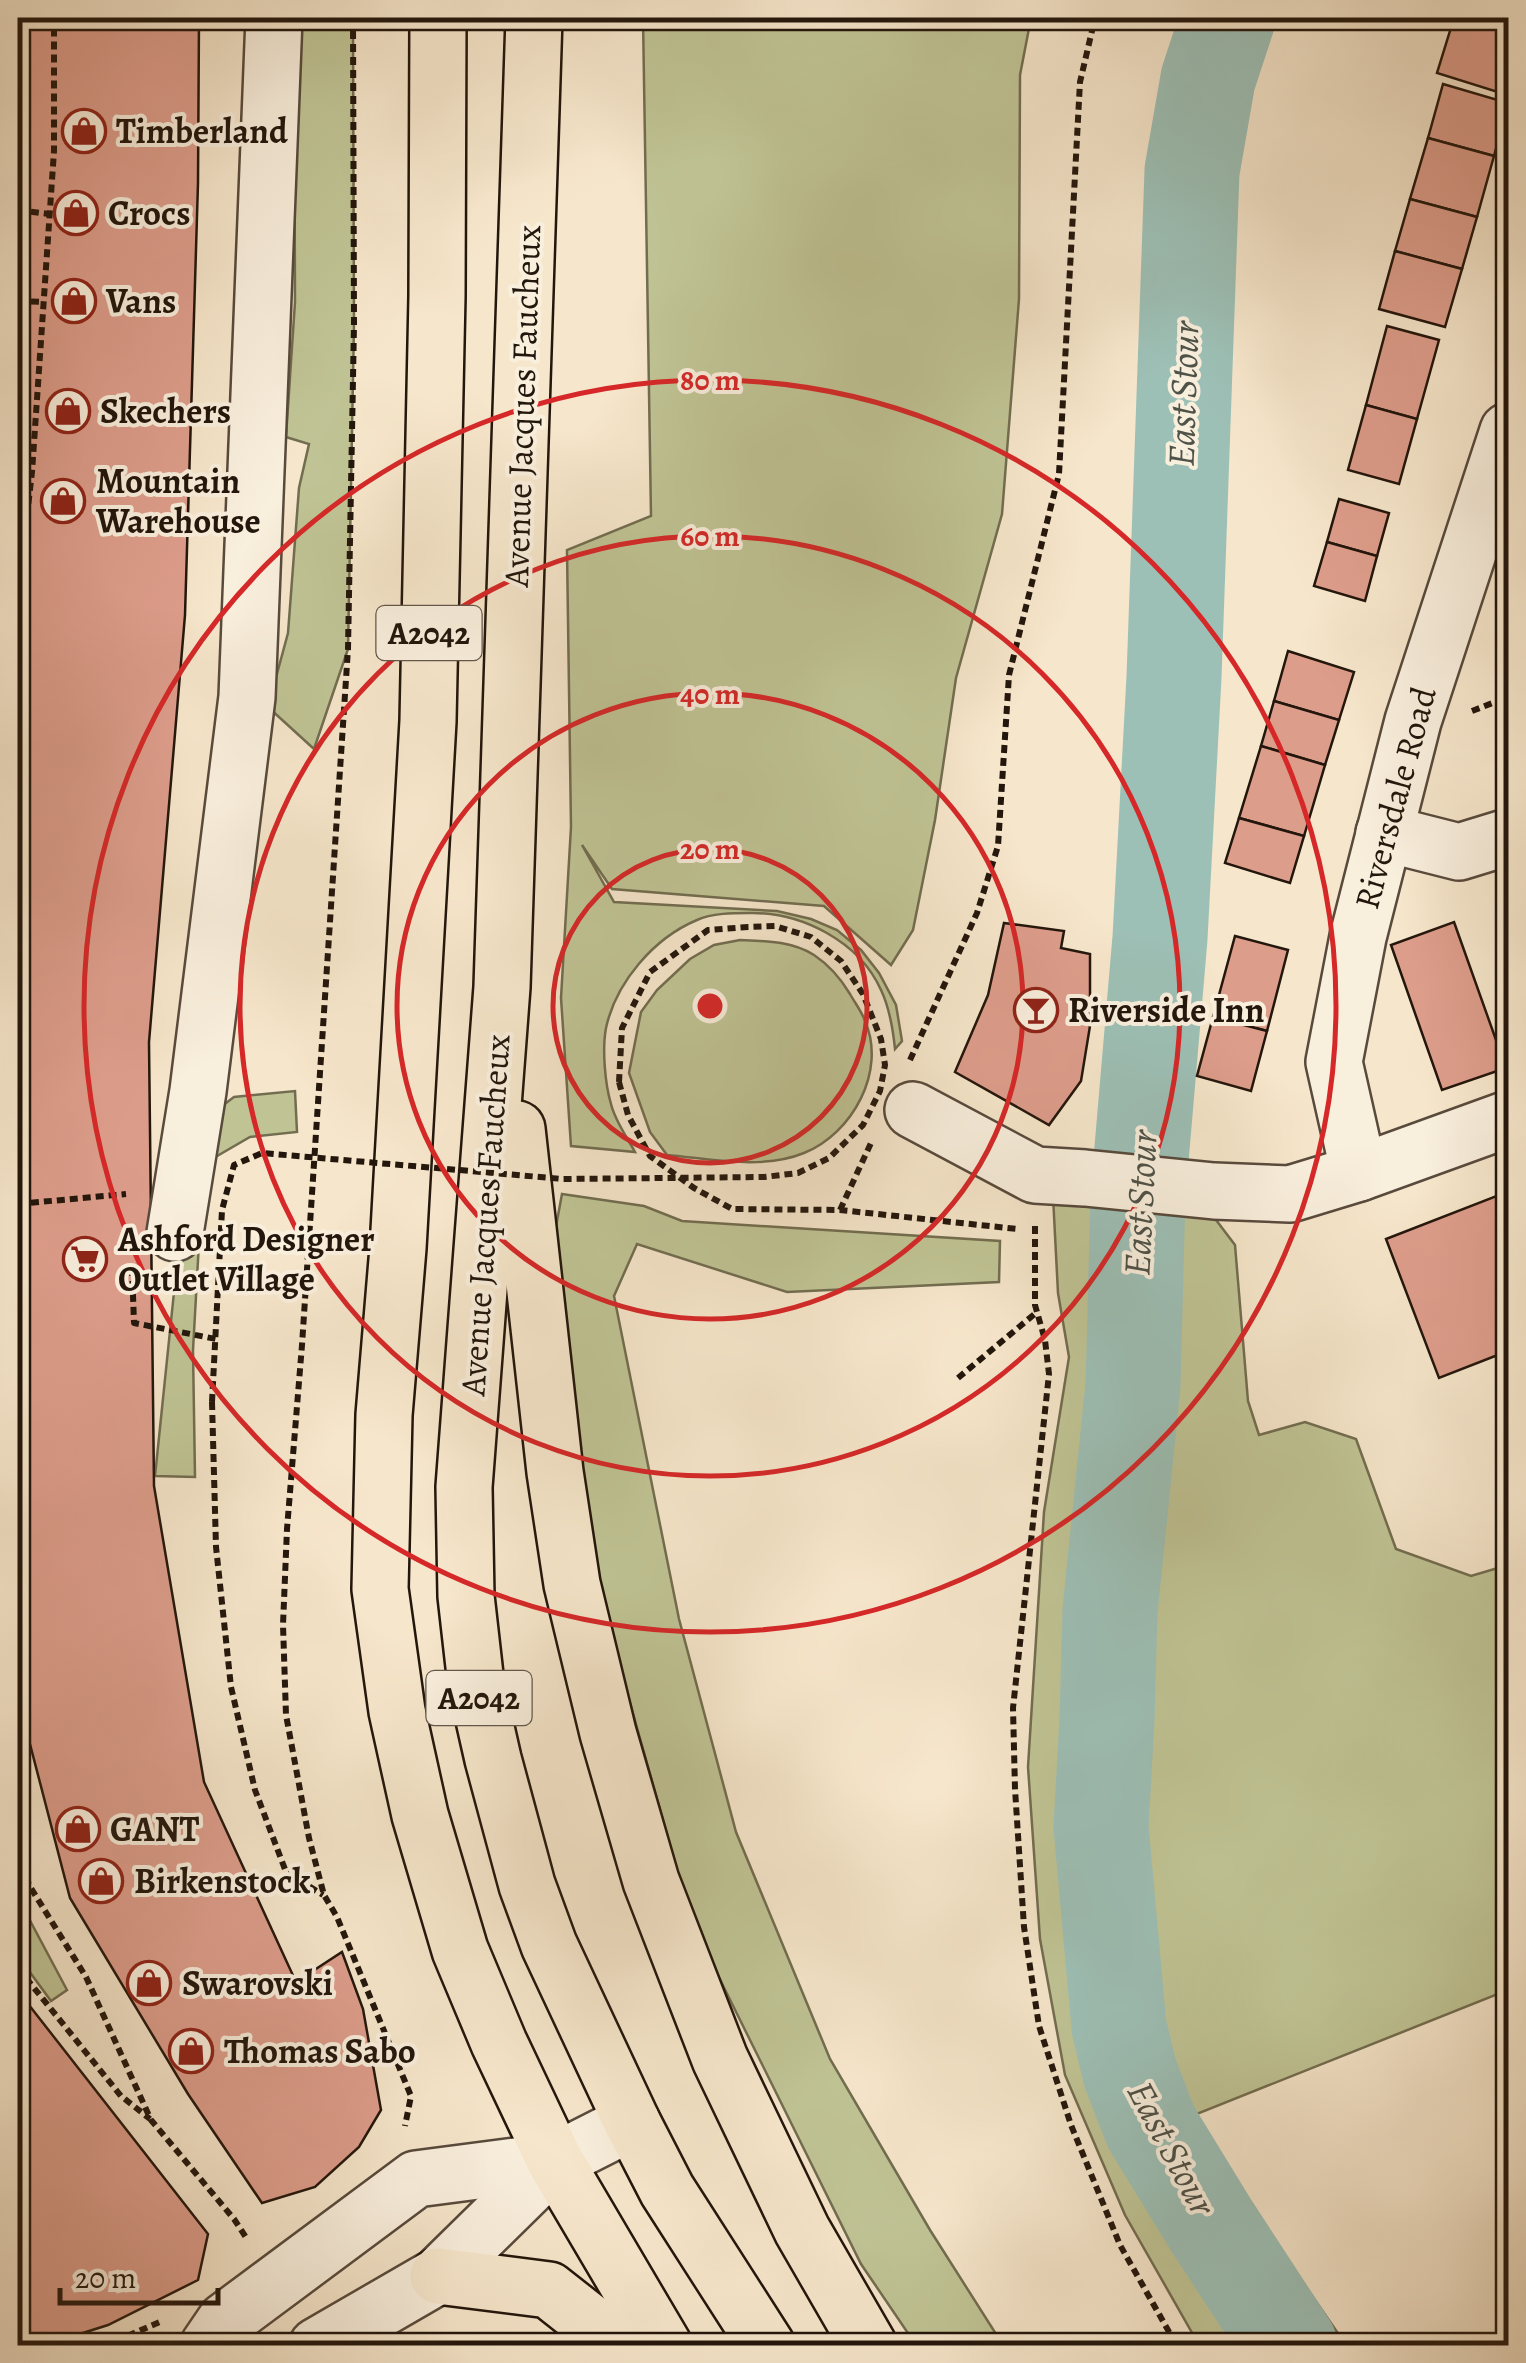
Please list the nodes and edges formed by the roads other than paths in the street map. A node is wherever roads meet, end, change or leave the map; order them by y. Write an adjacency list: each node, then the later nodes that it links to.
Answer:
1 (274, 18): 11 (street)
2 (438, 18): 13 (main road, A2042)
3 (534, 18): 7 (main road, Avenue Jacques Faucheux / A2042)
4 (1508, 431): 5 (street, Riversdale Road)
5 (1384, 833): 6 (street); 10 (street, Riversdale Road)
6 (1508, 837)
7 (502, 986): 12 (main road, Avenue Jacques Faucheux / A2042); 20 (main road)
8 (896, 1108): 10 (street)
9 (1508, 1119): 10 (street)
10 (1359, 1174)
11 (175, 1233)
12 (632, 2122): 13 (street); 19 (main road, Avenue Jacques Faucheux / A2042)
13 (555, 2161): 14 (street); 15 (street); 18 (main road, A2042)
14 (438, 2276): 16 (street); 17 (main road)
15 (208, 2346)
16 (317, 2346)
17 (620, 2346)
18 (664, 2346)
19 (766, 2346)
20 (868, 2346)

